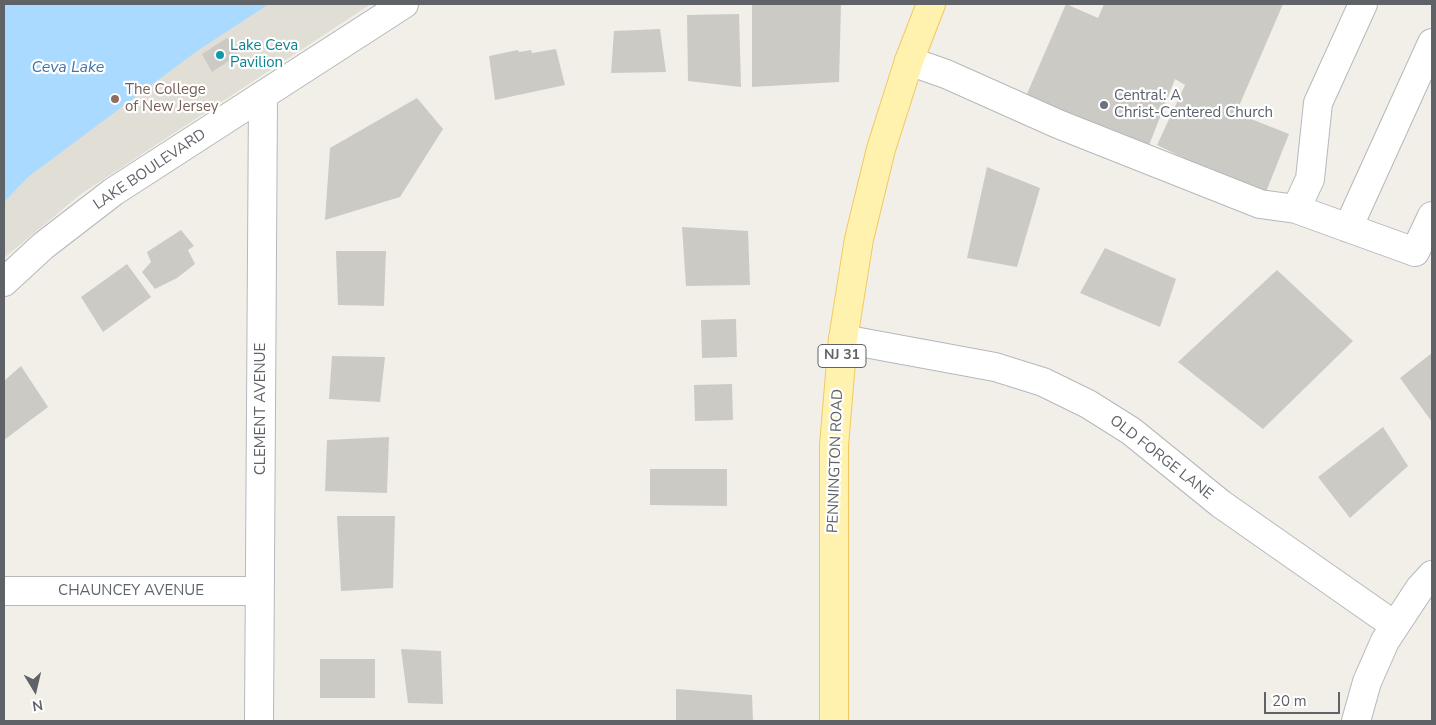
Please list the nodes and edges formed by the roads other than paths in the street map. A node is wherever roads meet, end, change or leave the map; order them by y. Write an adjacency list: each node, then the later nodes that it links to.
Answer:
1 (404, 4): 6 (street, LAKE BOULEVARD)
2 (932, 4): 5 (main road, PENNINGTON ROAD / NJ 31)
3 (1362, 4): 7 (street)
4 (1432, 43): 9 (street)
5 (909, 61): 7 (street); 11 (main road, PENNINGTON ROAD / NJ 31)
6 (263, 96): 10 (street, LAKE BOULEVARD); 14 (street, CLEMENT AVENUE)
7 (1296, 209): 9 (street)
8 (1432, 216): 9 (street)
9 (1348, 228)
10 (4, 282)
11 (843, 340): 15 (street, OLD FORGE LANE); 17 (main road, PENNINGTON ROAD / NJ 31)
12 (1432, 575): 15 (street)
13 (4, 591): 14 (street, CHAUNCEY AVENUE)
14 (259, 591): 16 (street, CLEMENT AVENUE)
15 (1394, 625): 18 (street)
16 (259, 721)
17 (834, 721)
18 (1356, 721)

